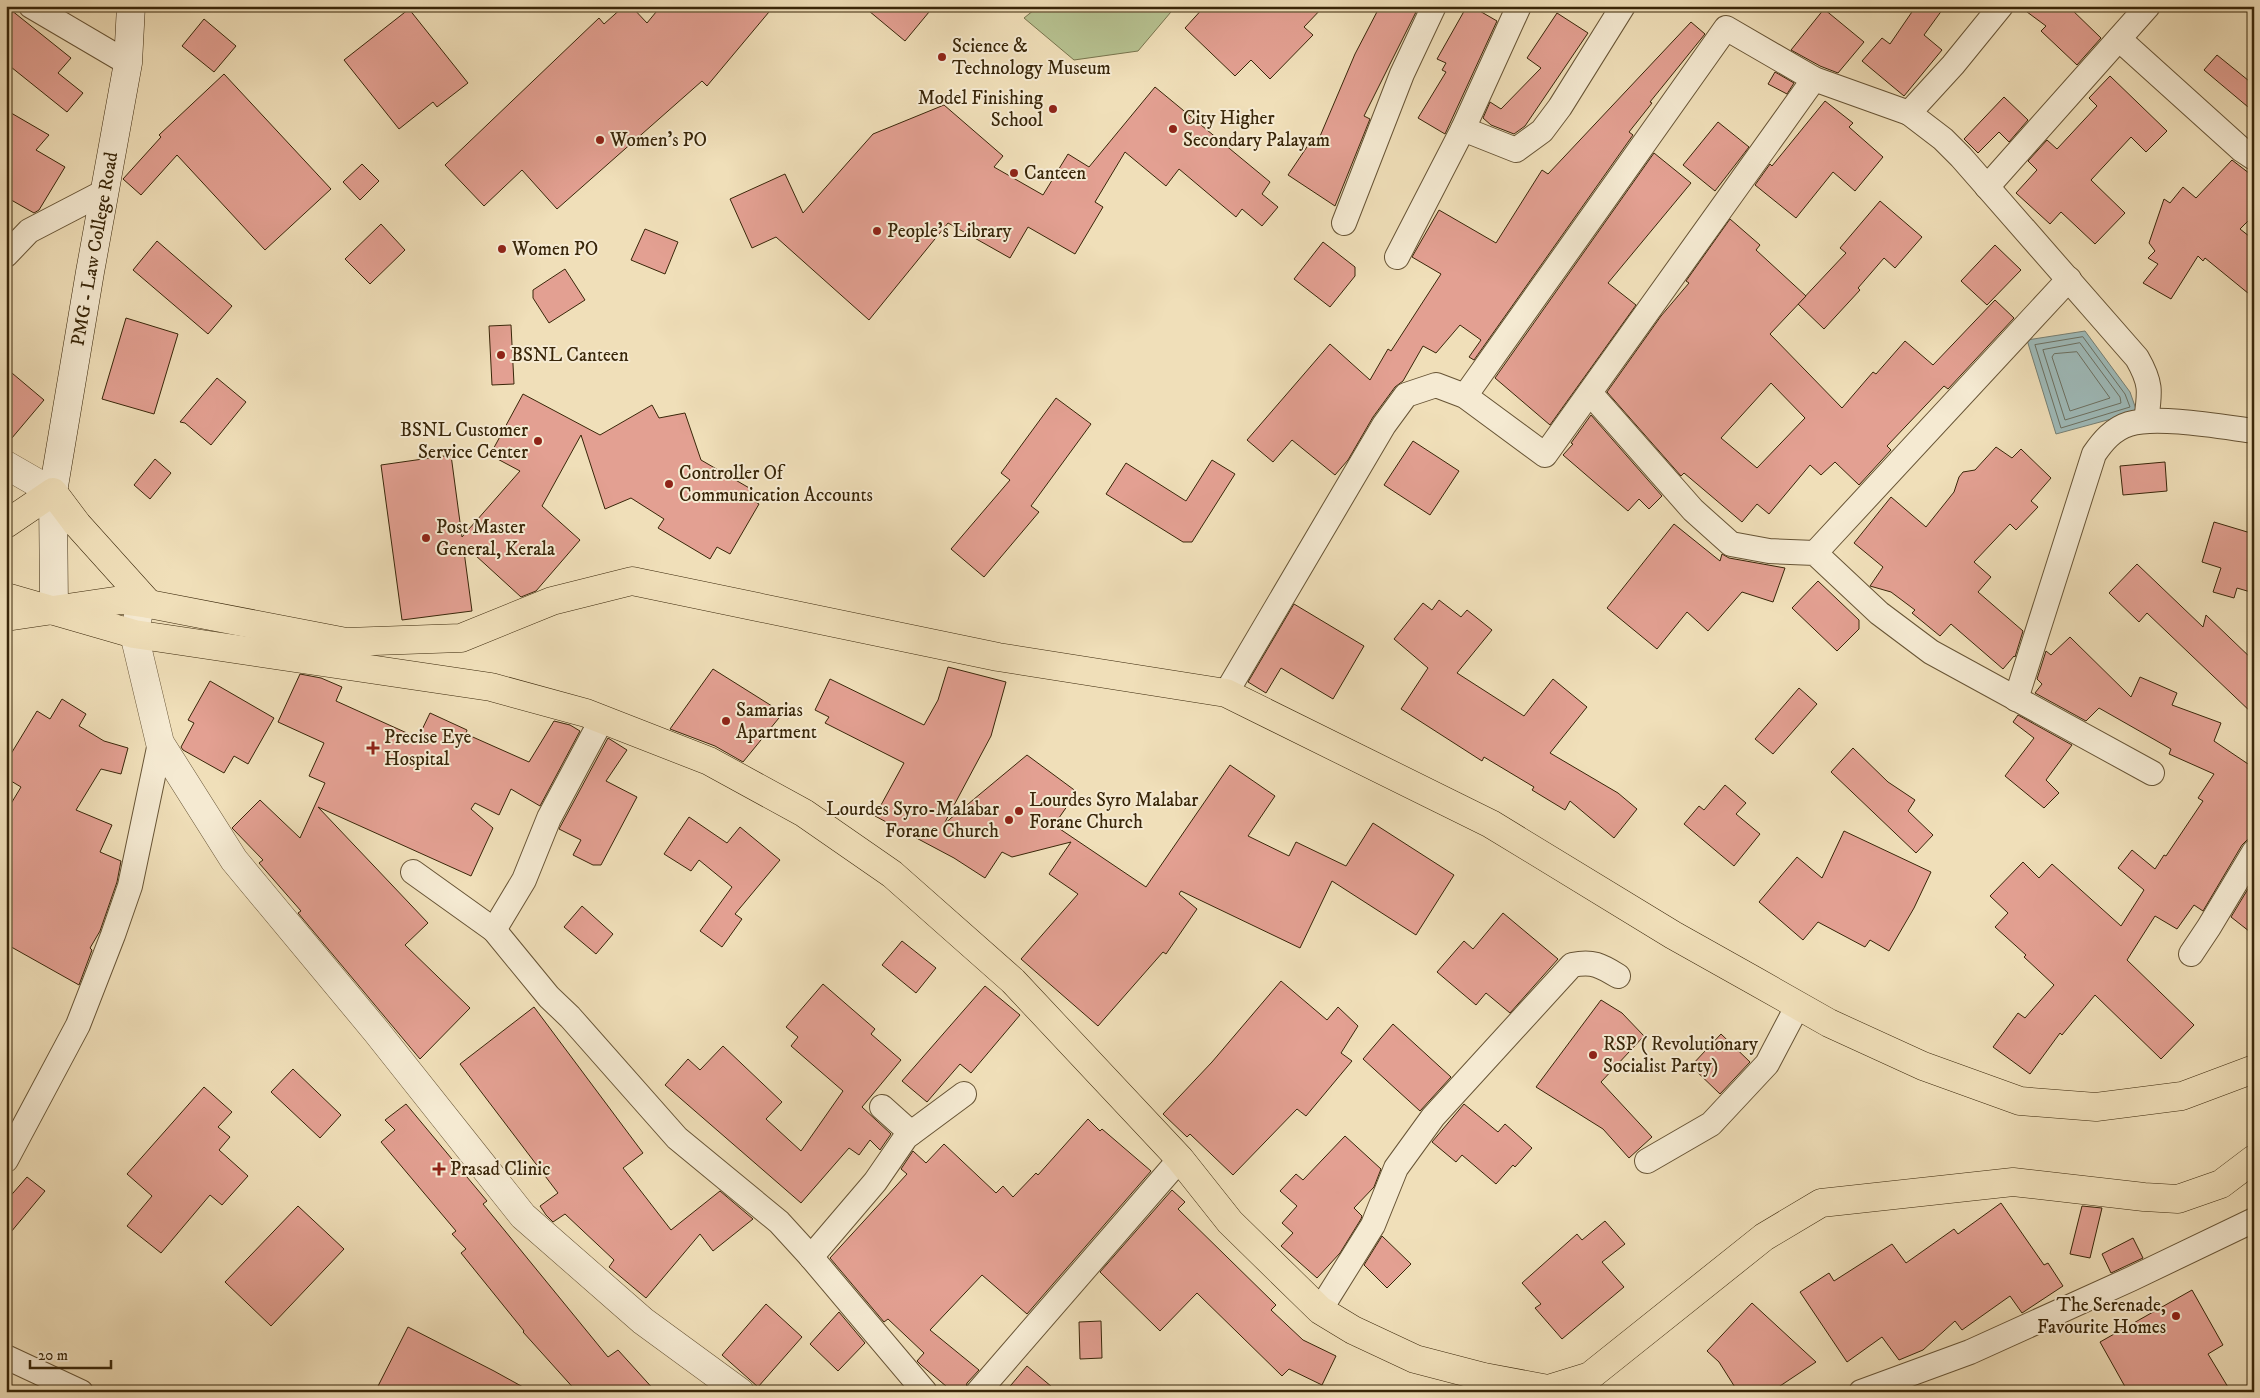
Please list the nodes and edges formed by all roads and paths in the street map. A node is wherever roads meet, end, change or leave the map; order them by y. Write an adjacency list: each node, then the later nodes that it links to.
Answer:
1 (31, 6): 9 (street)
2 (132, 6): 9 (street, PMG - Law College Road)
3 (1434, 6): 16 (street)
4 (1518, 6): 12 (street)
5 (1623, 6): 12 (street)
6 (2001, 6): 11 (street)
7 (2148, 6): 8 (street)
8 (2119, 39): 13 (street); 14 (street)
9 (128, 63): 15 (street, PMG - Law College Road)
10 (1814, 79): 11 (street); 20 (street); 21 (street)
11 (1909, 113): 14 (street)
12 (1463, 129): 18 (street)
13 (2254, 158)
14 (1987, 187): 19 (street)
15 (104, 192): 17 (street); 25 (street, PMG - Law College Road)
16 (1344, 223)
17 (6, 255)
18 (1397, 257)
19 (2069, 279): 22 (street); 27 (street)
20 (1590, 393): 21 (street); 27 (street)
21 (1465, 396): 33 (street)
22 (2146, 421): 23 (street); 34 (street)
23 (2254, 431)
24 (6, 465): 25 (street)
25 (53, 492): 26 (main road); 29 (main road); 30 (street, PMG - Law College Road)
26 (6, 524)
27 (1815, 553): 34 (street)
28 (6, 597): 30 (main road)
29 (145, 603): 30 (main road); 32 (street); 33 (main road)
30 (54, 609): 31 (main road); 32 (main road)
31 (6, 617)
32 (134, 634): 35 (main road); 36 (street)
33 (1226, 693): 43 (main road)
34 (2016, 699): 37 (street)
35 (602, 719): 40 (street); 48 (main road)
36 (160, 742): 50 (street); 58 (street)
37 (2152, 773)
38 (2254, 852): 41 (street)
39 (413, 872): 40 (street)
40 (494, 930): 53 (street)
41 (2191, 954)
42 (1618, 976): 54 (street)
43 (1798, 1005): 44 (main road); 51 (street)
44 (2254, 1069)
45 (964, 1094): 47 (street)
46 (882, 1107): 47 (street)
47 (912, 1133): 53 (street)
48 (1180, 1159): 54 (main road); 60 (street)
49 (2254, 1159): 54 (main road)
50 (6, 1160)
51 (1647, 1161)
52 (2254, 1220): 56 (street)
53 (811, 1257): 59 (street)
54 (1320, 1310)
55 (6, 1357): 57 (street)
56 (1890, 1387): 61 (street)
57 (80, 1392)
58 (740, 1392)
59 (925, 1392)
60 (978, 1392)
61 (1862, 1392)

